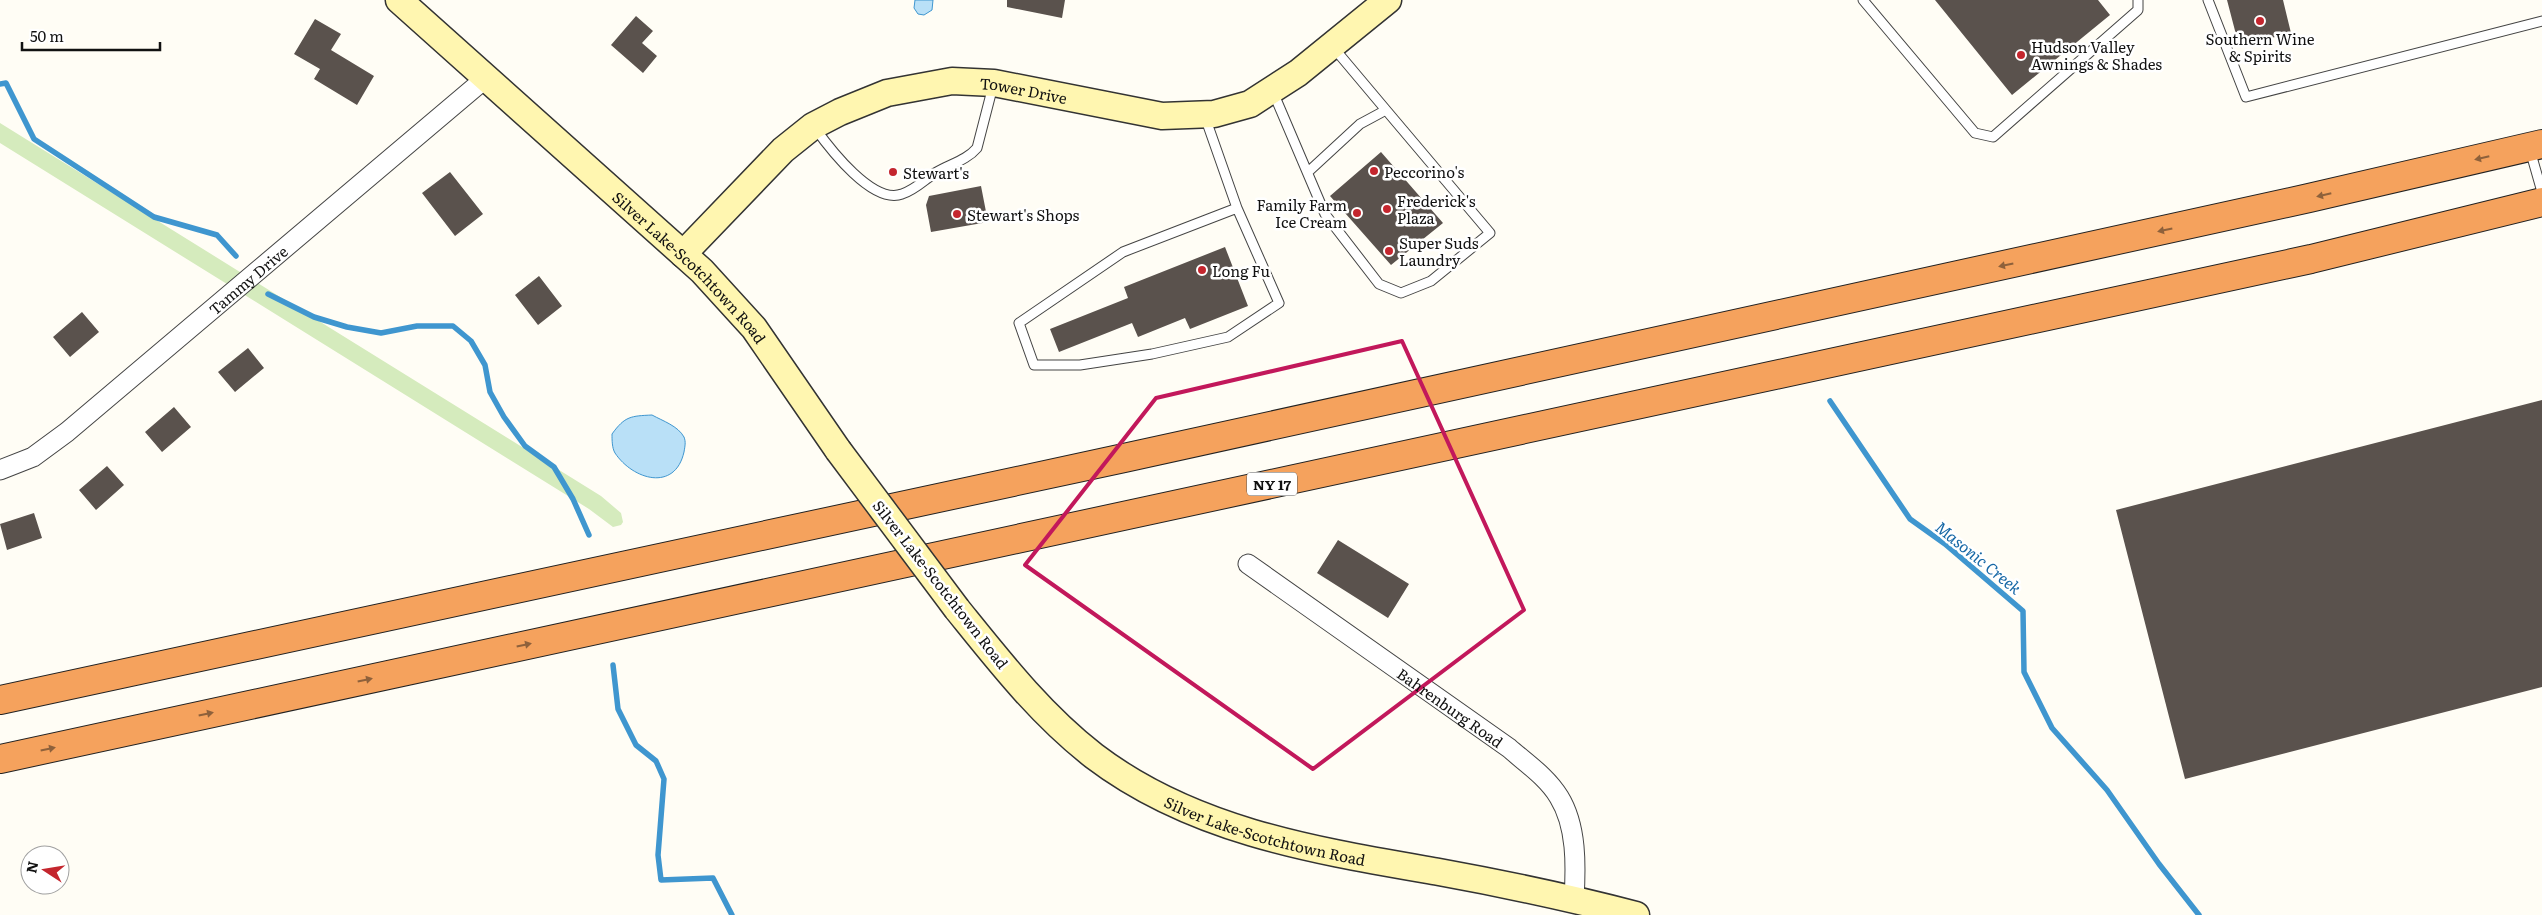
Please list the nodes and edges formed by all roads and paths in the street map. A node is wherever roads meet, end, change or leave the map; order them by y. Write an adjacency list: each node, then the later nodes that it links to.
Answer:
1 (399, 0): 8 (street, Silver Lake-Scotchtown Road)
2 (1388, 0): 7 (street, Tower Drive)
3 (1863, 0): 4 (lane)
4 (2138, 0)
5 (2208, 0): 6 (lane)
6 (2542, 22)
7 (1332, 46): 10 (street, Tower Drive); 11 (lane)
8 (486, 77): 19 (street, Silver Lake-Scotchtown Road); 20 (street, Tammy Drive)
9 (994, 83): 12 (street, Tower Drive); 13 (street, Tower Drive); 13 (lane)
10 (1272, 90): 12 (street, Tower Drive); 15 (lane)
11 (1386, 110): 15 (lane); 15 (lane)
12 (1204, 115): 18 (lane)
13 (813, 126): 19 (street, Tower Drive)
14 (2536, 146): 16 (lane); 22 (highway, one-way to 22)
15 (1308, 172)
16 (2542, 192)
17 (2542, 202): 23 (highway, NY 17, one-way to 17)
18 (1237, 208): 18 (lane)
19 (683, 254): 24 (street, Silver Lake-Scotchtown Road, bridge)
20 (0, 470)
21 (1248, 564): 24 (street, Bahrenburg Road)
22 (0, 700)
23 (0, 759)
24 (1574, 899): 25 (street, Silver Lake-Scotchtown Road)
25 (1636, 915)

